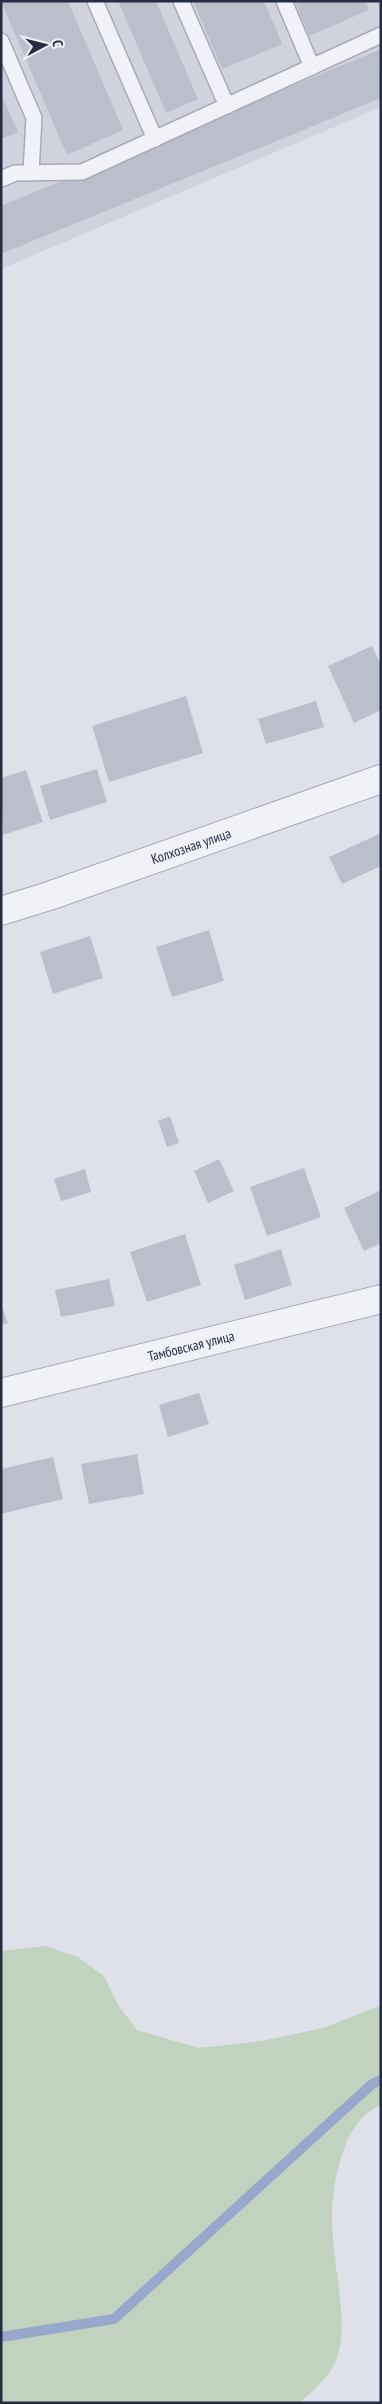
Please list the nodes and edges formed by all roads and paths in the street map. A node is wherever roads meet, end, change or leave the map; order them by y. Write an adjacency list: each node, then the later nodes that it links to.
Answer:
1 (95, 1): 8 (lane)
2 (181, 1): 7 (lane)
3 (284, 1): 6 (lane)
4 (381, 35): 6 (lane)
5 (1, 41): 9 (lane)
6 (312, 67): 7 (lane)
7 (227, 106): 8 (lane)
8 (154, 139): 9 (lane)
9 (31, 173): 10 (lane)
10 (1, 179)
11 (381, 780): 12 (street, Колхозная улица)
12 (1, 911)
13 (381, 1299): 14 (street, Тамбовская улица)
14 (1, 1392)

